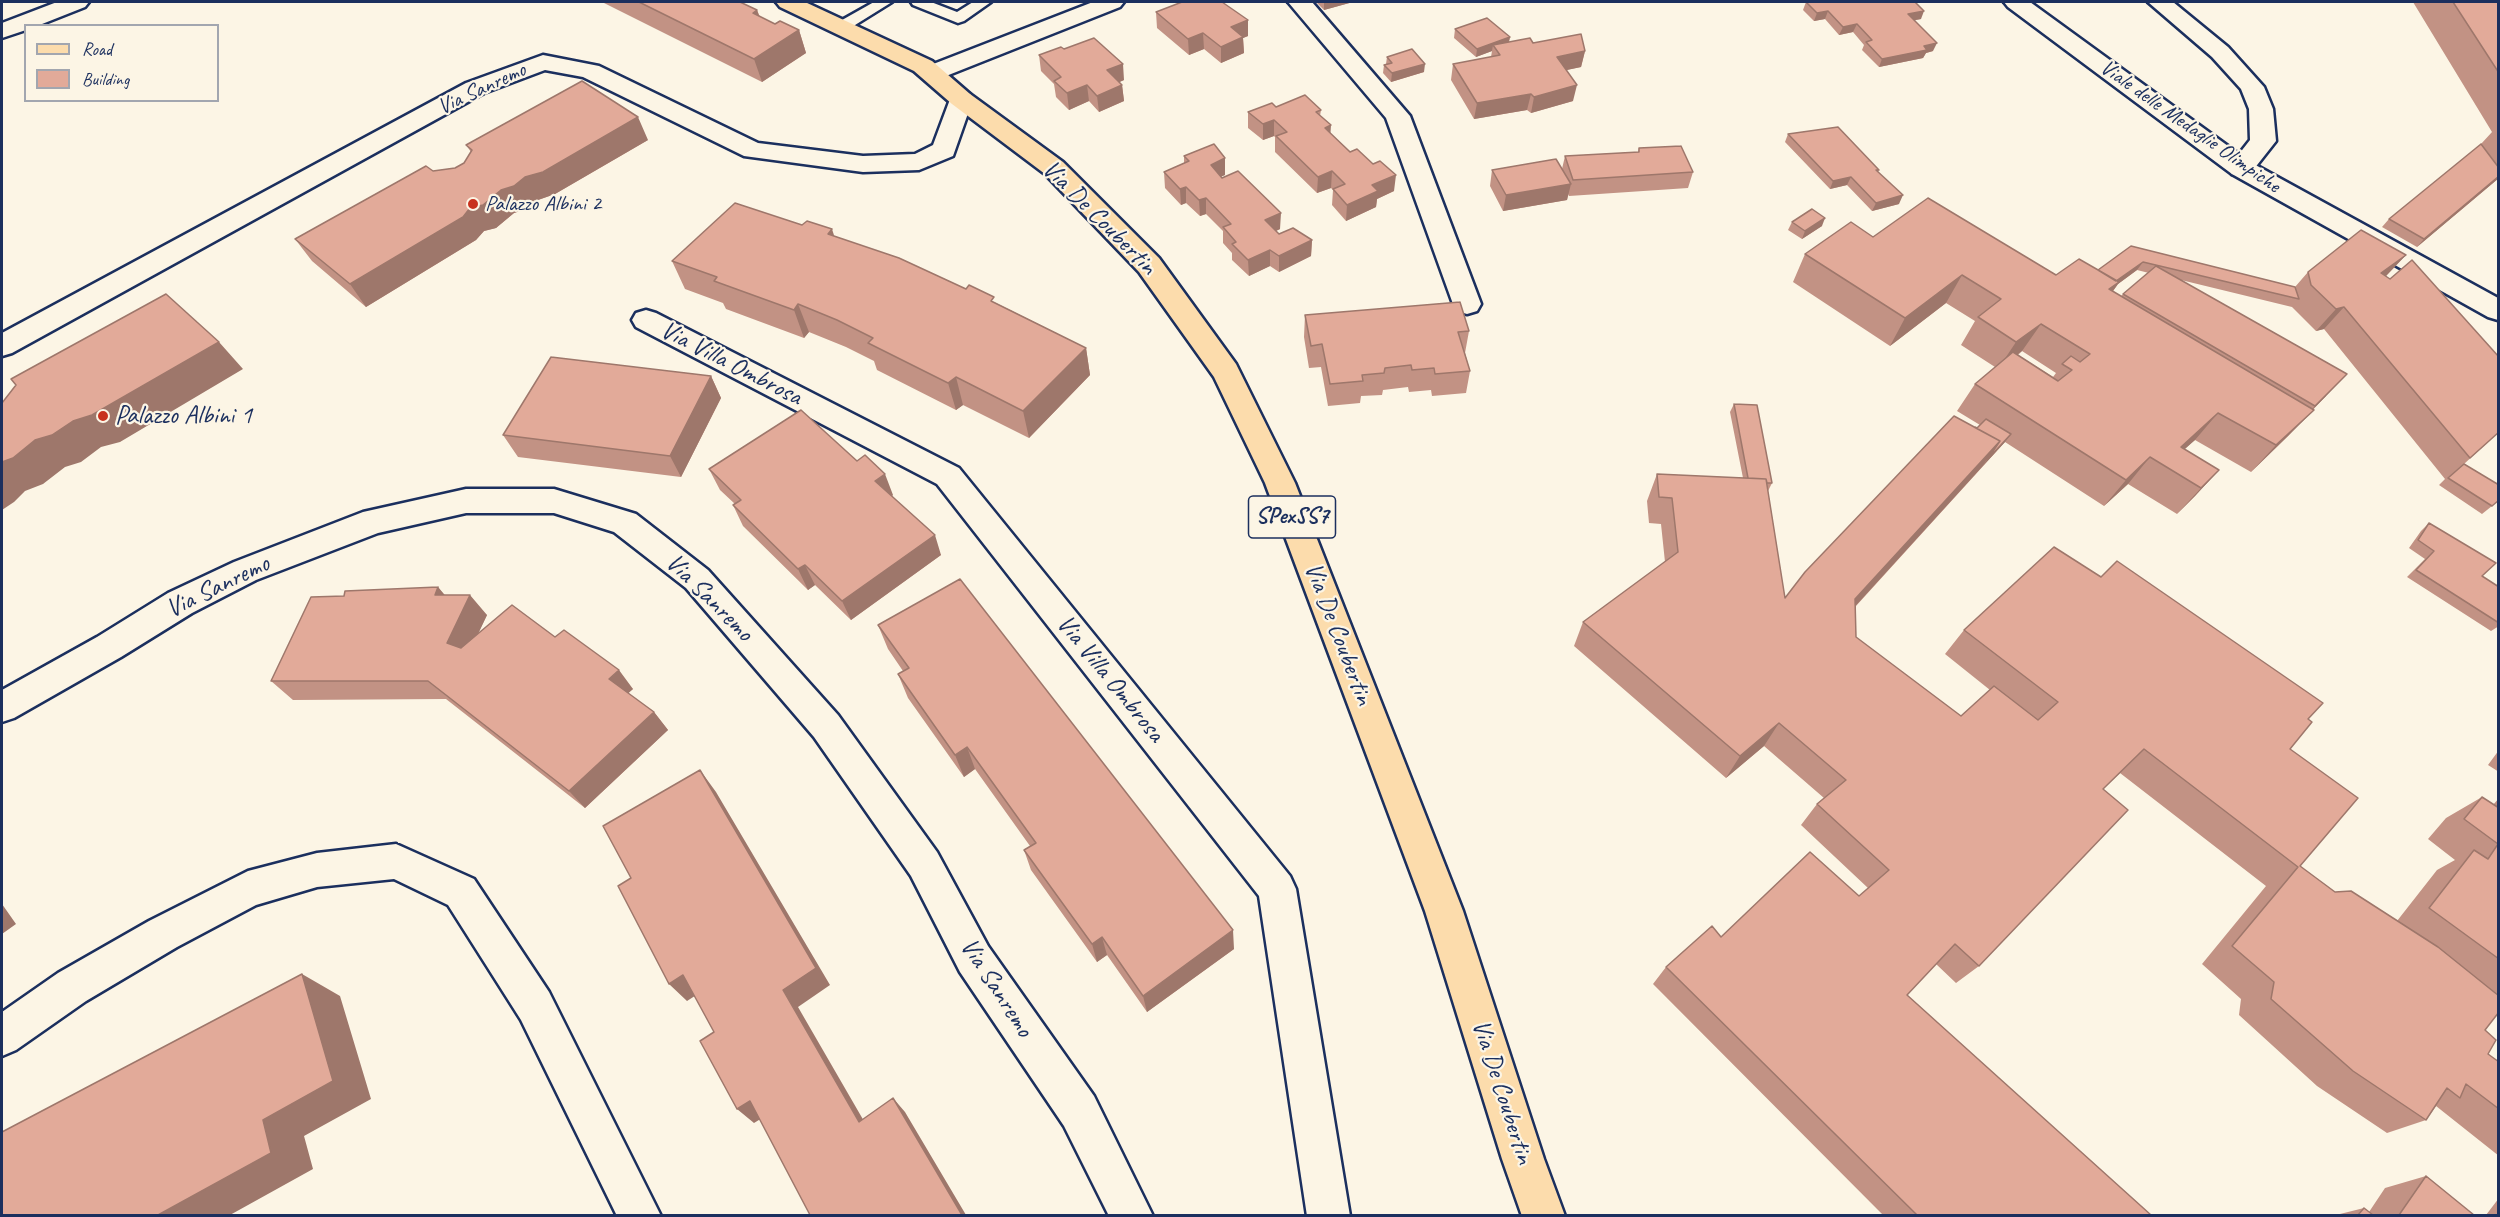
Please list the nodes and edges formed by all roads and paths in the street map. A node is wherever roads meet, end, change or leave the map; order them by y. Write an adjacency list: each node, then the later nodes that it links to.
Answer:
1 (78, 2): 11 (street)
2 (788, 2): 10 (main road, Via De Coubertin / SPexSS7)
3 (884, 2): 10 (lane)
4 (919, 2): 5 (lane)
5 (983, 2)
6 (1112, 2): 12 (street)
7 (1300, 2): 15 (street)
8 (2016, 2): 14 (street, Viale delle Medaglie Olimpiche)
9 (2160, 2): 14 (street)
10 (841, 27): 12 (main road, Via De Coubertin / SPexSS7)
11 (2, 31)
12 (932, 73): 13 (main road, Via De Coubertin / SPexSS7)
13 (962, 99): 18 (street, Via Sanremo); 24 (main road, Via De Coubertin / SPexSS7)
14 (2241, 168): 16 (street, Viale delle Medaglie Olimpiche)
15 (1467, 304)
16 (2499, 310)
17 (646, 320): 23 (street, Via Villa Ombrosa)
18 (2, 346)
19 (2, 707): 22 (street, Via Sanremo)
20 (2, 1036): 21 (street)
21 (640, 1215)
22 (1132, 1215)
23 (1329, 1215)
24 (1544, 1215)

